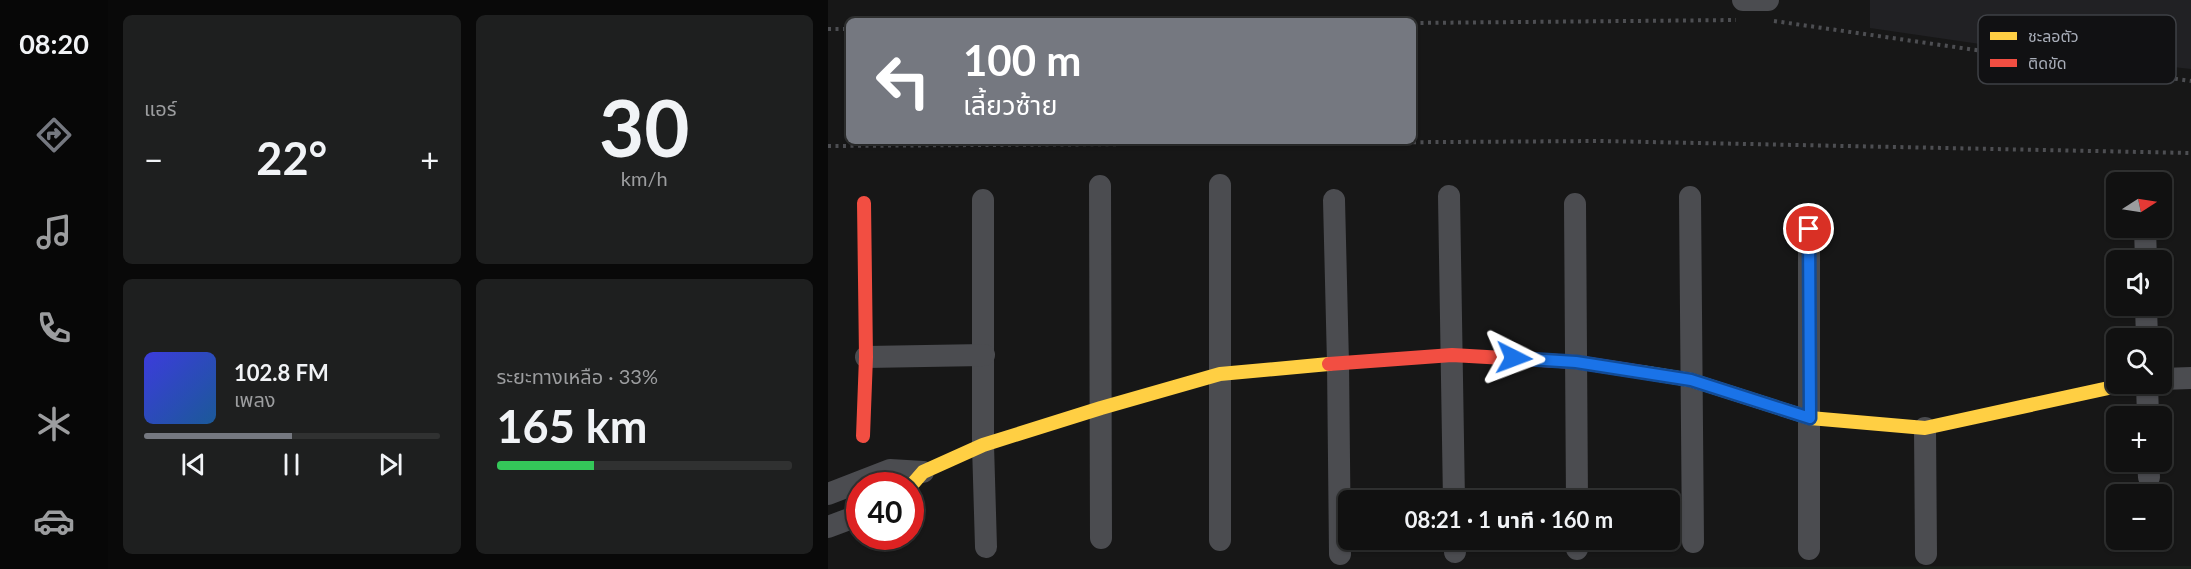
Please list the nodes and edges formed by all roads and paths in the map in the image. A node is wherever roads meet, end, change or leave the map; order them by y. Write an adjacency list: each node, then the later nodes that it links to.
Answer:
1 (1742, 10): 2 (street); 3 (path)
2 (1766, 10): 6 (path)
3 (1416, 23)
4 (828, 29): 5 (path)
5 (846, 29)
6 (1978, 45)
7 (2176, 78): 8 (path)
8 (2191, 81)
9 (1416, 142): 12 (path)
10 (1137, 144): 11 (path)
11 (828, 146)
12 (2191, 153)
13 (1220, 185): 27 (street)
14 (1100, 186): 32 (street)
15 (1449, 196): 23 (street)
16 (1690, 197): 30 (street)
17 (983, 200): 22 (street)
18 (1334, 200): 26 (street)
19 (864, 203): 24 (street)
20 (1575, 204): 25 (street)
21 (1809, 229): 33 (street)
22 (984, 355): 24 (street); 36 (street)
23 (1452, 355): 25 (street); 26 (street); 39 (street)
24 (866, 357): 35 (street)
25 (1576, 362): 30 (street); 40 (street)
26 (1338, 363): 27 (street); 49 (street)
27 (1220, 374): 32 (street); 45 (street)
28 (2191, 378): 29 (street)
29 (2172, 379)
30 (1691, 380): 33 (street); 46 (street)
31 (2106, 389): 34 (street)
32 (1101, 408): 36 (street); 44 (street)
33 (1810, 418): 34 (street); 48 (street)
34 (1925, 428): 50 (street)
35 (863, 436)
36 (983, 445): 37 (street); 47 (street)
37 (924, 475)
38 (846, 487): 41 (street)
39 (1454, 490)
40 (1577, 490)
41 (828, 494)
42 (846, 520): 43 (street)
43 (828, 527)
44 (1101, 538)
45 (1220, 540)
46 (1693, 542)
47 (986, 547)
48 (1809, 549)
49 (1340, 554)
50 (1926, 554)

